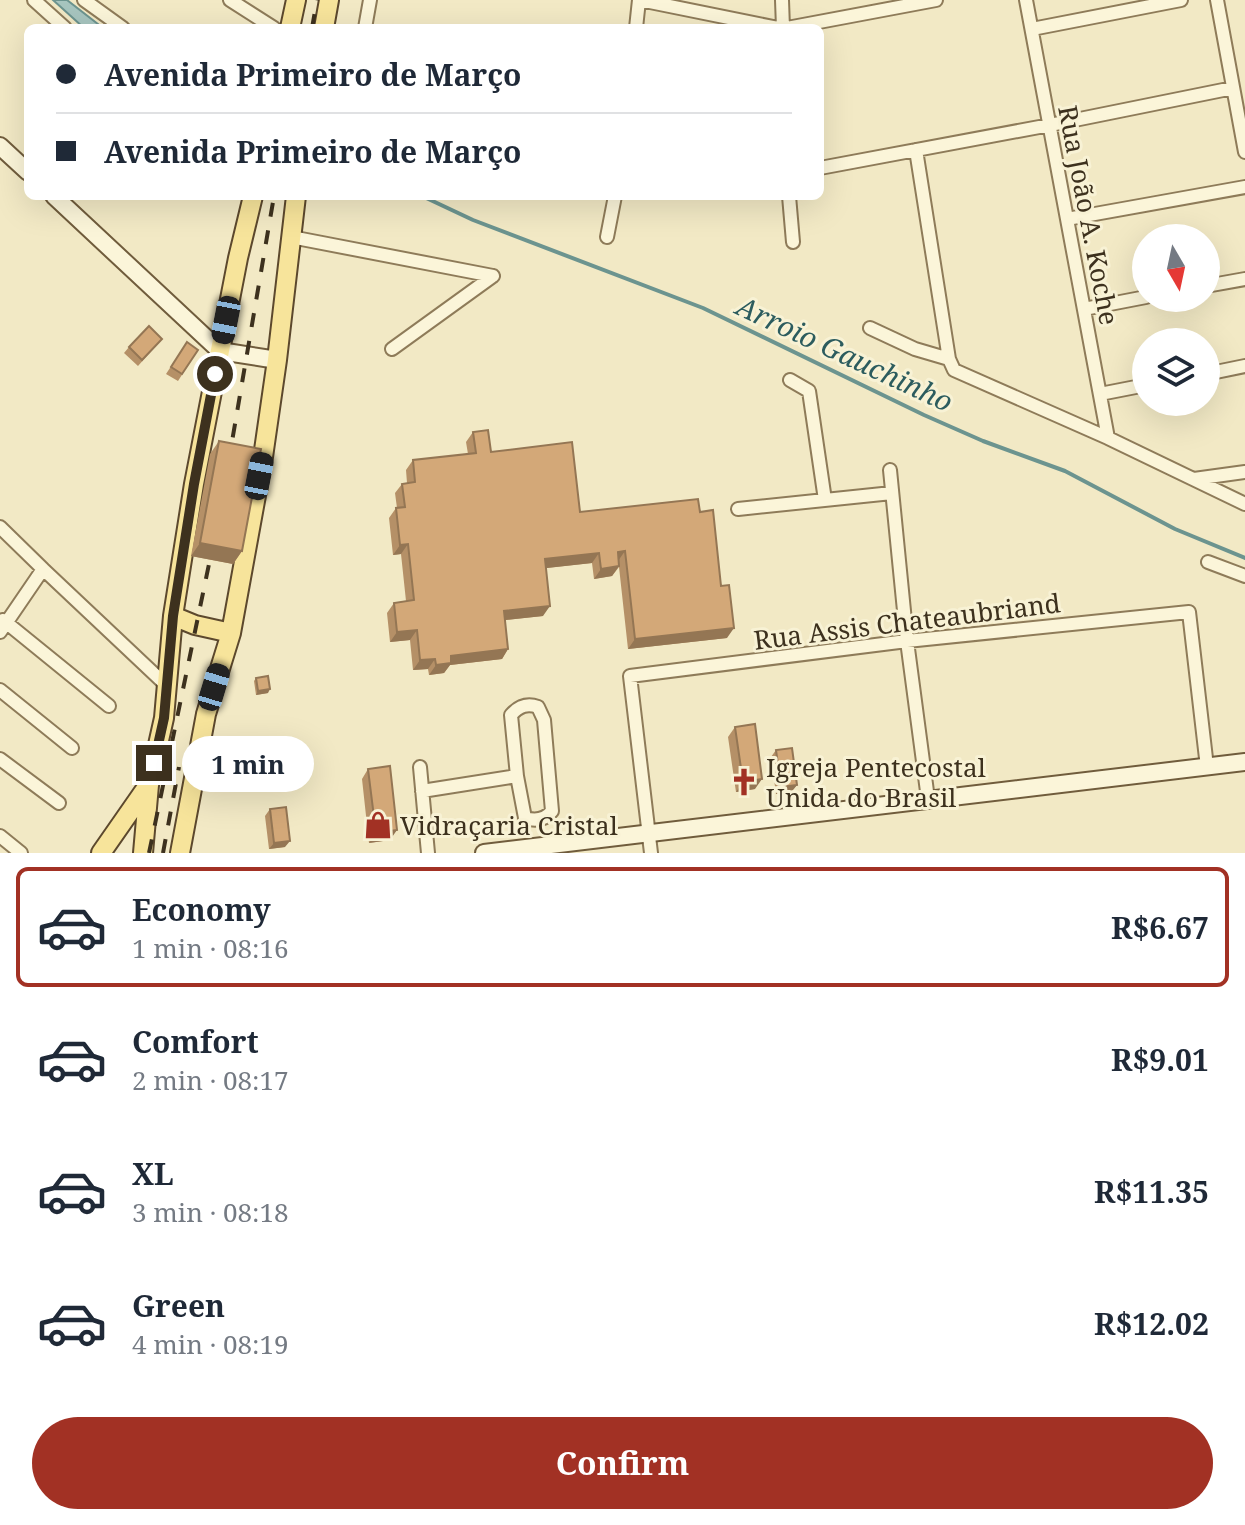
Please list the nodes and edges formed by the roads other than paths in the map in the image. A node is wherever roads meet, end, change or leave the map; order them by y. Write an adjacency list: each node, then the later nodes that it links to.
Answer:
1 (34, 0): 13 (street)
2 (84, 0): 14 (street)
3 (230, 0): 15 (street)
4 (296, 0): 16 (main road)
5 (329, 0): 17 (main road)
6 (370, 0): 18 (street)
7 (639, 0): 19 (street); 20 (street)
8 (782, 0): 21 (street)
9 (936, 0): 22 (street)
10 (1026, 0): 23 (street, Rua João A. Koche)
11 (1181, 0): 23 (street)
12 (1217, 0): 24 (street)
13 (61, 24)
14 (117, 24)
15 (268, 24)
16 (291, 24)
17 (325, 24)
18 (366, 24)
19 (636, 24)
20 (762, 24)
21 (783, 24)
22 (805, 24)
23 (1032, 29): 25 (street, Rua João A. Koche)
24 (1233, 88): 25 (street); 28 (street)
25 (1050, 125): 27 (street); 37 (street, Rua João A. Koche)
26 (0, 146): 30 (main road)
27 (916, 150): 29 (street); 49 (street)
28 (1245, 152)
29 (824, 167)
30 (24, 168)
31 (1245, 187): 37 (street)
32 (58, 200): 47 (main road)
33 (251, 200): 47 (main road)
34 (296, 200): 38 (main road)
35 (614, 200): 39 (street)
36 (789, 200): 40 (street)
37 (1067, 219): 44 (street, Rua João A. Koche)
38 (291, 237): 46 (street); 48 (main road)
39 (607, 237)
40 (793, 242)
41 (1245, 279): 42 (street)
42 (1220, 283)
43 (1132, 300): 44 (street)
44 (1084, 309): 54 (street, Rua João A. Koche)
45 (870, 328): 49 (street)
46 (392, 349)
47 (220, 351): 48 (main road); 67 (main road)
48 (277, 360): 69 (main road)
49 (951, 365): 55 (street)
50 (1245, 366): 51 (street)
51 (1220, 371)
52 (790, 380): 60 (street)
53 (1132, 388): 54 (street)
54 (1100, 394): 55 (street, Rua João A. Koche)
55 (1108, 438): 58 (street)
56 (890, 470): 59 (street)
57 (1245, 472): 58 (street)
58 (1194, 479): 61 (street)
59 (892, 493): 60 (street); 70 (street)
60 (825, 500): 62 (street)
61 (1245, 504)
62 (738, 509)
63 (0, 527): 65 (street)
64 (1208, 562): 66 (street)
65 (43, 569): 68 (street); 71 (street)
66 (1245, 576)
67 (173, 616): 69 (main road); 71 (main road)
68 (2, 624): 73 (street)
69 (231, 633): 90 (main road)
70 (907, 641): 78 (street, Rua Assis Chateaubriand); 82 (street); 84 (street, Rua Assis Chateaubriand)
71 (166, 685): 80 (main road)
72 (0, 690): 74 (street)
73 (109, 706)
74 (72, 748)
75 (0, 759): 83 (street)
76 (1245, 762): 78 (main road)
77 (420, 767): 81 (street)
78 (1207, 767): 82 (main road)
79 (517, 776): 79 (street); 81 (street)
80 (149, 785): 87 (main road); 88 (main road)
81 (422, 791): 91 (street)
82 (928, 799): 84 (main road)
83 (59, 803)
84 (648, 832): 92 (main road); 93 (street)
85 (0, 836): 86 (street)
86 (21, 853)
87 (101, 853)
88 (146, 853): 89 (main road)
89 (158, 853)
90 (180, 853)
91 (428, 853)
92 (484, 853)
93 (651, 853)

